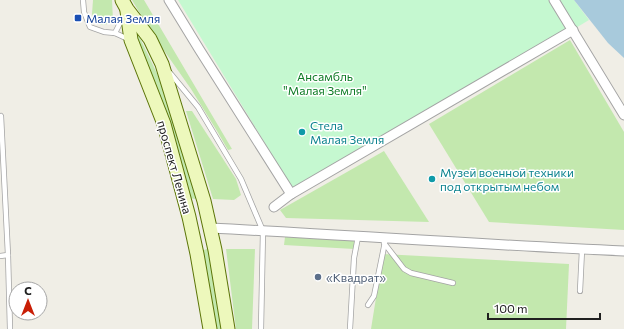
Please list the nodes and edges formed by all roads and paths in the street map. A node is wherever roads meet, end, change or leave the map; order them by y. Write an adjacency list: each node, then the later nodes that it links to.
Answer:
1 (83, 0): 6 (lane)
2 (169, 0): 11 (street)
3 (554, 0): 5 (street)
4 (124, 5): 6 (lane); 7 (street, проспект Ленина); 8 (street, проспект Ленина)
5 (573, 30): 9 (street); 11 (street)
6 (115, 33): 7 (lane)
7 (131, 40): 14 (street, проспект Ленина)
8 (162, 64): 12 (street, проспект Ленина); 16 (lane, проспект Ленина)
9 (624, 115)
10 (0, 117): 24 (lane)
11 (291, 194): 13 (street)
12 (204, 201): 14 (street); 15 (street, проспект Ленина)
13 (274, 207)
14 (187, 211): 15 (street); 18 (street, проспект Ленина)
15 (210, 228): 16 (street); 18 (street); 20 (street, проспект Ленина)
16 (263, 231): 17 (street); 32 (lane)
17 (358, 237): 19 (street); 33 (lane)
18 (194, 240): 23 (street, проспект Ленина)
19 (385, 241): 21 (street); 26 (lane); 28 (lane)
20 (214, 250): 23 (street); 31 (street, проспект Ленина)
21 (582, 250): 22 (street); 27 (lane)
22 (624, 251)
23 (197, 254): 30 (street, проспект Ленина)
24 (8, 255): 25 (lane); 29 (lane)
25 (0, 256)
26 (453, 283)
27 (580, 291)
28 (368, 304)
29 (10, 329)
30 (210, 329)
31 (228, 329)
32 (261, 329)
33 (350, 329)

